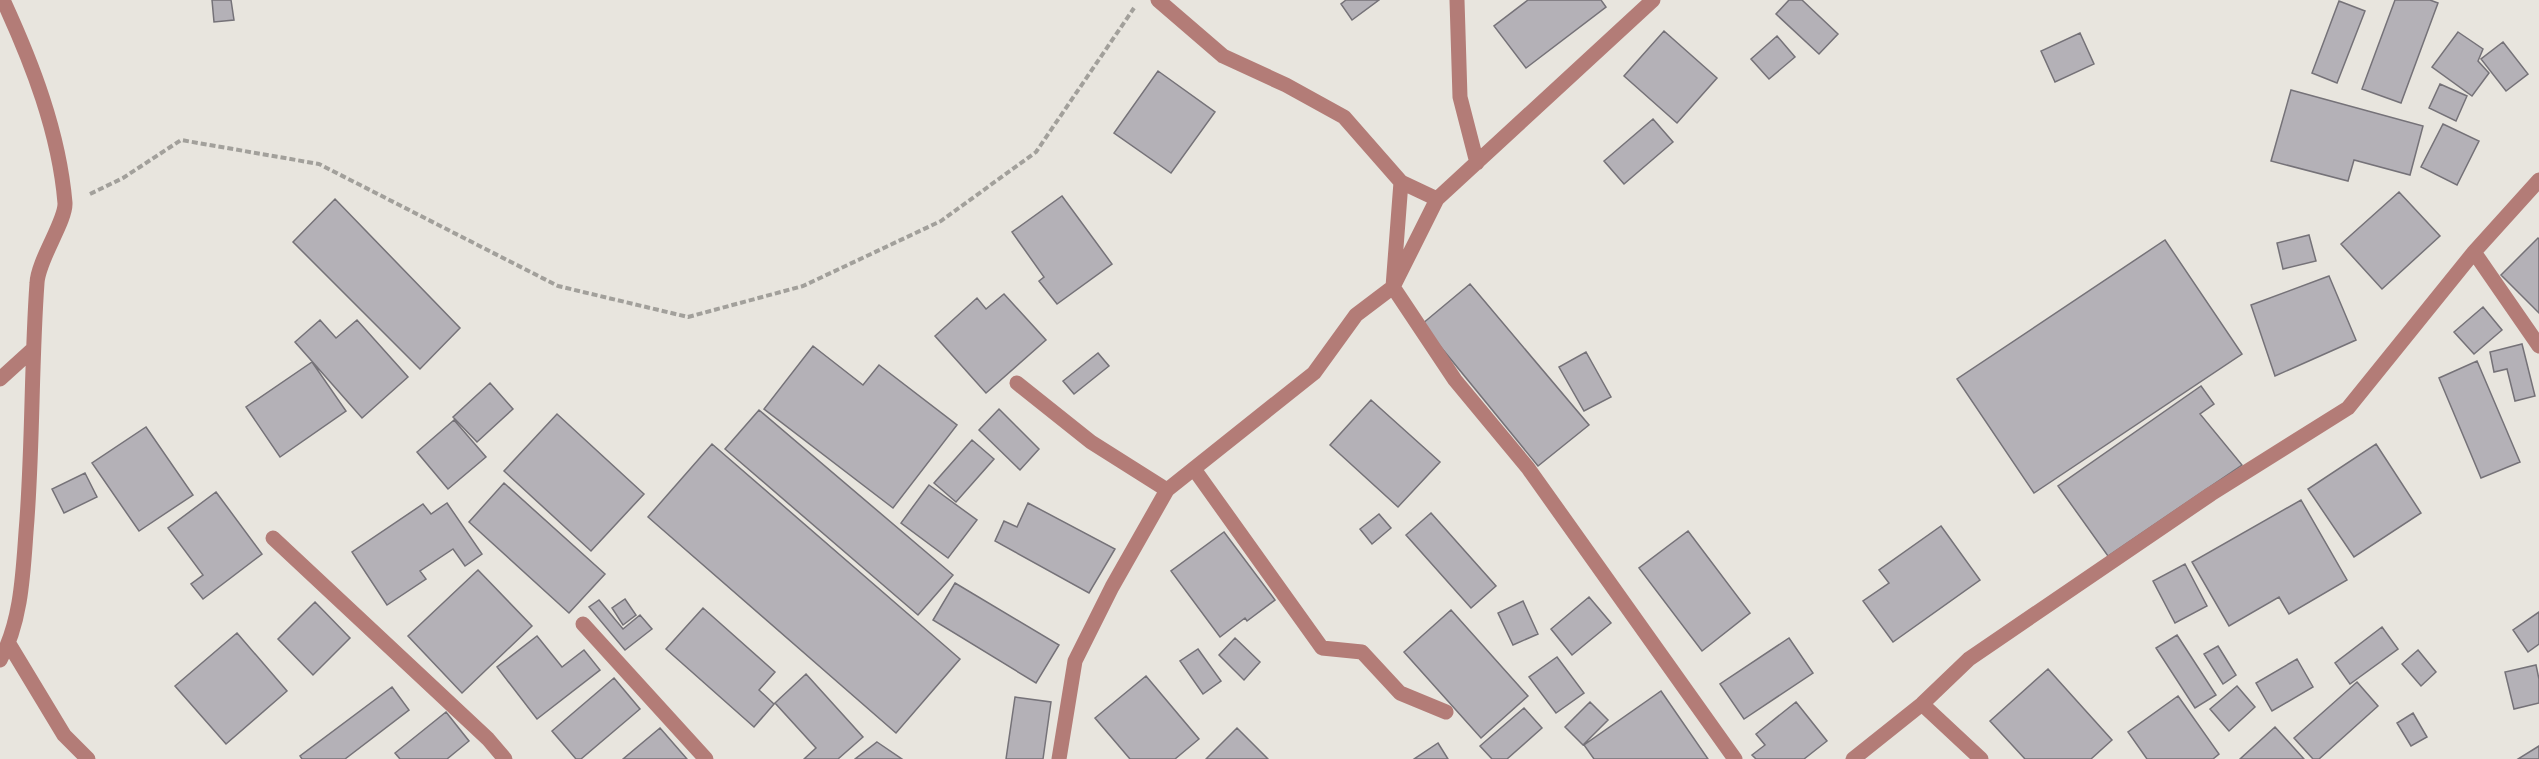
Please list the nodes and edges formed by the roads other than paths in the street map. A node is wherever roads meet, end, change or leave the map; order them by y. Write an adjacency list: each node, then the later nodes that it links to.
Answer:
1 (3, 0): 12 (street)
2 (1158, 0): 7 (street)
3 (1457, 0): 5 (street)
4 (1653, 0): 5 (street)
5 (1477, 163): 8 (street)
6 (2539, 180): 9 (street)
7 (1401, 182): 8 (street); 10 (street)
8 (1437, 200): 10 (street)
9 (2475, 252): 11 (street); 21 (street)
10 (1393, 287): 15 (street); 27 (street)
11 (2539, 346)
12 (32, 350): 13 (street); 19 (street)
13 (0, 379)
14 (1017, 383): 16 (street)
15 (1194, 469): 16 (street); 22 (street)
16 (1167, 490): 26 (street)
17 (273, 538): 24 (street)
18 (583, 624): 25 (street)
19 (9, 644): 20 (street); 23 (street)
20 (0, 660)
21 (1922, 704): 28 (street); 29 (street)
22 (1446, 712)
23 (88, 759)
24 (505, 759)
25 (706, 759)
26 (1059, 759)
27 (1735, 759)
28 (1854, 759)
29 (1981, 759)

